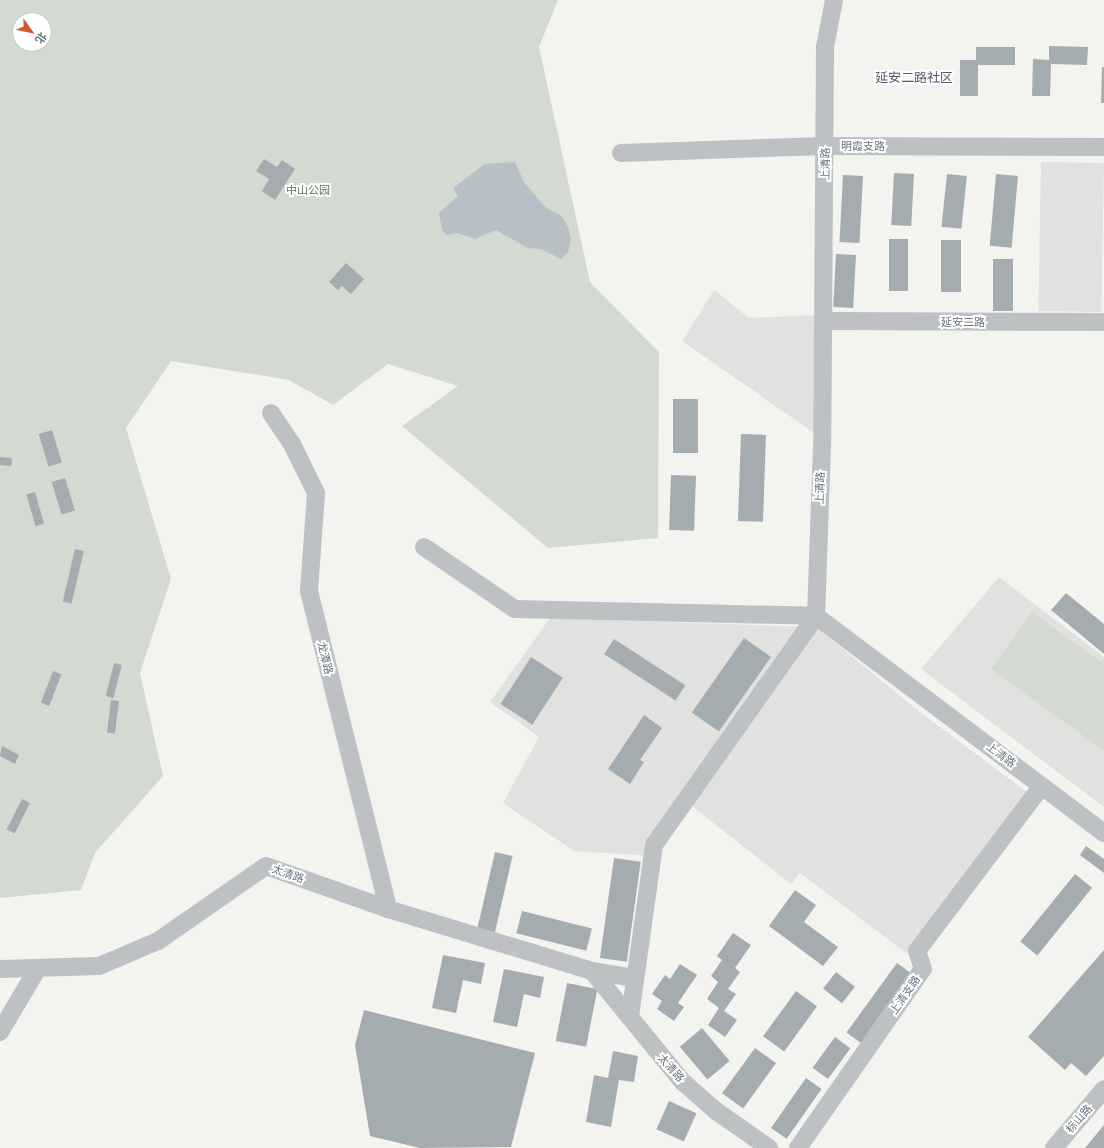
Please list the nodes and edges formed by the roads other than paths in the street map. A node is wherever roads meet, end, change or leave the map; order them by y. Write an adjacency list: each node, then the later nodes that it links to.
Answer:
1 (834, 0): 2 (street, 上清路)
2 (825, 146): 3 (street, 明霞支路); 4 (street, 明霞支路); 5 (street, 上清路)
3 (1104, 147)
4 (621, 153)
5 (823, 321): 6 (street, 延安二路); 9 (street, 上清路)
6 (1104, 322)
7 (271, 413): 12 (street, 龙潭路)
8 (424, 547): 9 (street)
9 (816, 616): 10 (street, 上清路); 16 (street)
10 (1042, 786): 11 (street, 上清路); 21 (street, 上清支路)
11 (1104, 833)
12 (388, 909): 13 (street, 太清路); 15 (street, 太清路)
13 (38, 968): 14 (street, 太清路); 18 (street)
14 (0, 969)
15 (592, 970): 16 (street, 太清路); 17 (street, 太清路)
16 (635, 978): 17 (street)
17 (630, 1016): 20 (street, 太清路)
18 (0, 1032)
19 (1104, 1089): 22 (street, 标山路)
20 (768, 1148)
21 (798, 1148)
22 (1054, 1148)

